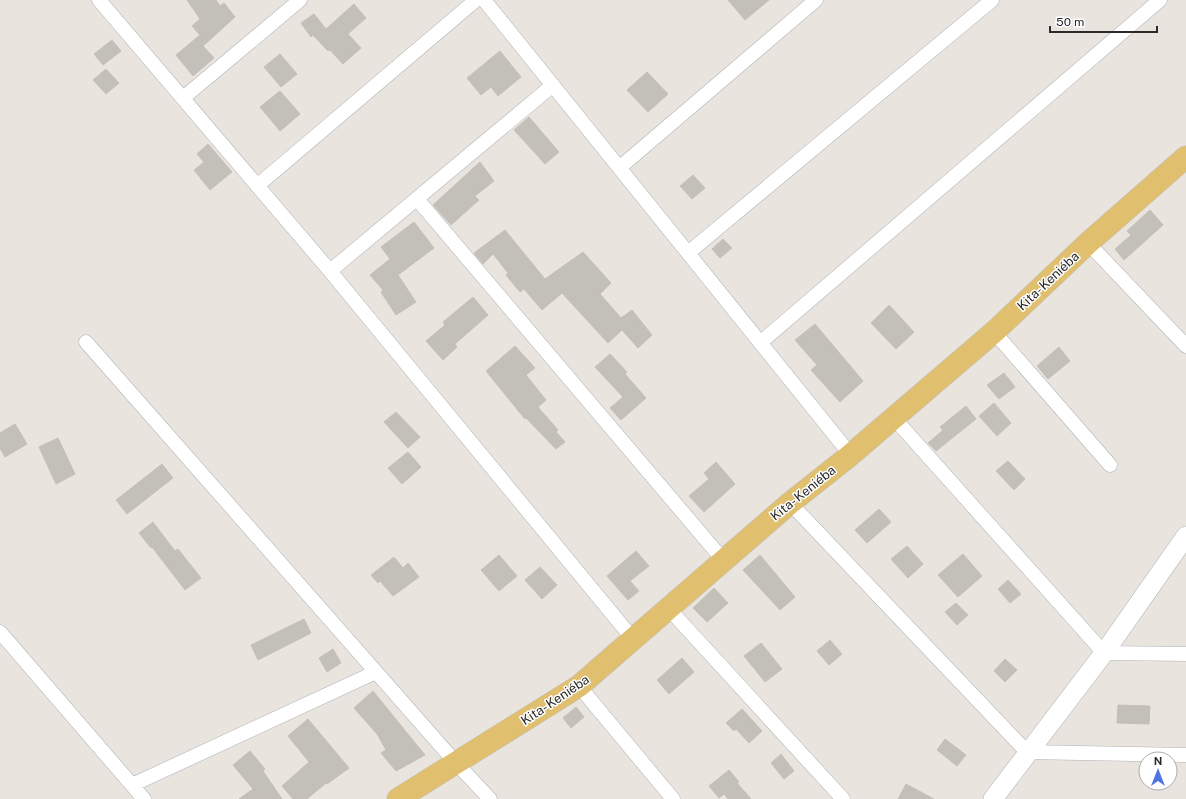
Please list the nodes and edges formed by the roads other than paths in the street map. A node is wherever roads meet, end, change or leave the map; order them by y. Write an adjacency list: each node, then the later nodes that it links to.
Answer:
1 (100, 0): 9 (street)
2 (300, 0): 9 (street)
3 (476, 0): 12 (street)
4 (484, 0): 8 (street)
5 (816, 0): 11 (street)
6 (992, 0): 15 (street)
7 (1160, 0): 19 (street)
8 (553, 85): 13 (street); 15 (street)
9 (183, 98): 12 (street)
10 (1186, 157): 14 (main road, Kita- Keniéba)
11 (625, 163)
12 (257, 186): 16 (street)
13 (417, 198): 16 (street); 26 (street)
14 (1088, 243): 17 (main road, Kita- Keniéba); 20 (street)
15 (688, 253): 19 (street)
16 (330, 271): 29 (street)
17 (994, 332): 21 (main road, Kita- Keniéba); 23 (street)
18 (86, 342): 32 (street)
19 (760, 343): 22 (street)
20 (1186, 346)
21 (893, 417): 22 (main road, Kita- Keniéba); 30 (street)
22 (850, 454): 24 (main road, Kita- Keniéba)
23 (1110, 466)
24 (790, 503): 26 (main road, Kita- Keniéba); 34 (street)
25 (1186, 536): 30 (street)
26 (724, 561): 27 (main road, Kita- Keniéba)
27 (669, 609): 29 (main road, Kita- Keniéba); 42 (street)
28 (0, 632): 37 (street)
29 (633, 639): 33 (main road, Kita- Keniéba)
30 (1104, 653): 31 (street); 34 (street)
31 (1186, 654)
32 (376, 672): 36 (street); 37 (street)
33 (579, 686): 36 (main road, Kita- Keniéba); 41 (street)
34 (1027, 752): 35 (street); 43 (street)
35 (1186, 755)
36 (457, 764): 39 (main road, Kita- Keniéba); 40 (street)
37 (132, 785): 38 (street)
38 (144, 799)
39 (398, 799)
40 (490, 799)
41 (673, 799)
42 (843, 799)
43 (993, 799)

